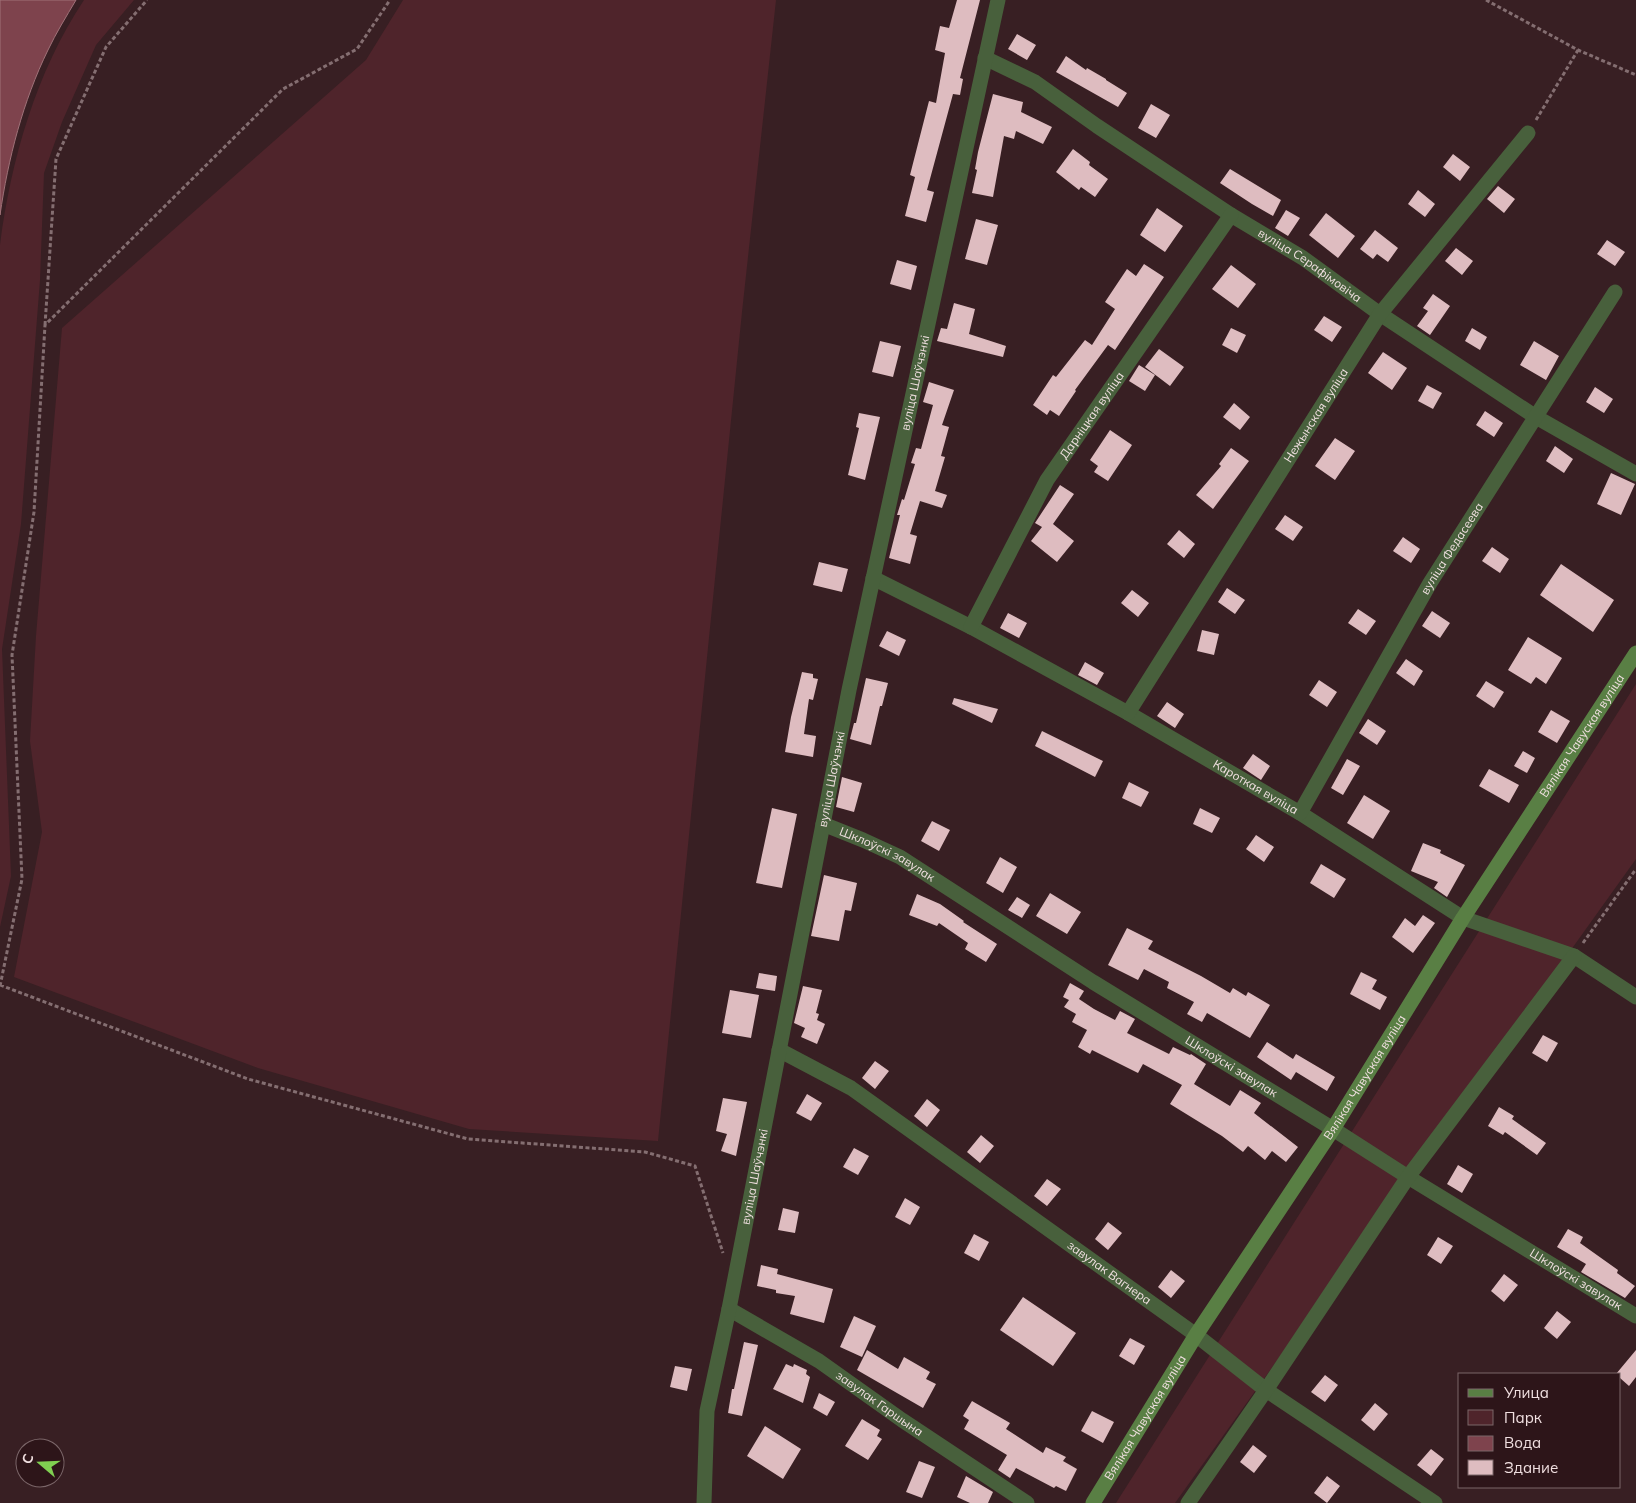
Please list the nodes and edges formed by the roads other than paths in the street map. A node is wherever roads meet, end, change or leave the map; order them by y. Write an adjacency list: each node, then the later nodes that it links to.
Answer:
1 (998, 0): 2 (street, вуліца Шаўчэнкі)
2 (985, 58): 4 (street, вуліца Серафімовіча); 9 (street, вуліца Шаўчэнкі)
3 (1528, 134): 6 (street, Нежынская вуліца)
4 (1230, 216): 6 (street, вуліца Серафімовіча); 10 (street, Дарніцкая вуліца)
5 (1615, 292): 7 (street, вуліца Федасеева)
6 (1380, 314): 7 (street, вуліца Серафімовіча); 12 (street, Нежынская вуліца)
7 (1536, 417): 8 (street, вуліца Серафімовіча); 13 (street, вуліца Федасеева)
8 (1636, 474)
9 (873, 578): 10 (street, Кароткая вуліца); 14 (street, вуліца Шаўчэнкі)
10 (971, 627): 12 (street, Кароткая вуліца)
11 (1636, 653): 15 (main road, Вялікая Чавуская вуліца)
12 (1128, 713): 13 (street, Кароткая вуліца)
13 (1300, 813): 15 (street, Кароткая вуліца)
14 (823, 824): 18 (street, вуліца Шаўчэнкі); 19 (street, Шклоўскі завулак)
15 (1463, 918): 16 (street, Кароткая вуліца); 19 (main road, Вялікая Чавуская вуліца)
16 (1574, 956): 17 (street, Кароткая вуліца); 20 (street)
17 (1636, 997)
18 (779, 1050): 21 (street, вуліца Шаўчэнкі); 23 (street, завулак Вагнера)
19 (1334, 1129): 20 (street, Шклоўскі завулак); 23 (main road, Вялікая Чавуская вуліца)
20 (1408, 1177): 22 (street, Шклоўскі завулак); 24 (street)
21 (729, 1309): 25 (street, вуліца Шаўчэнкі); 26 (street, завулак Гаршына)
22 (1636, 1316)
23 (1196, 1334): 24 (street, завулак Вагнера); 27 (main road, Вялікая Чавуская вуліца)
24 (1266, 1390): 28 (street); 29 (street, завулак Вагнера)
25 (704, 1503)
26 (1027, 1503)
27 (1093, 1503)
28 (1188, 1503)
29 (1435, 1503)

